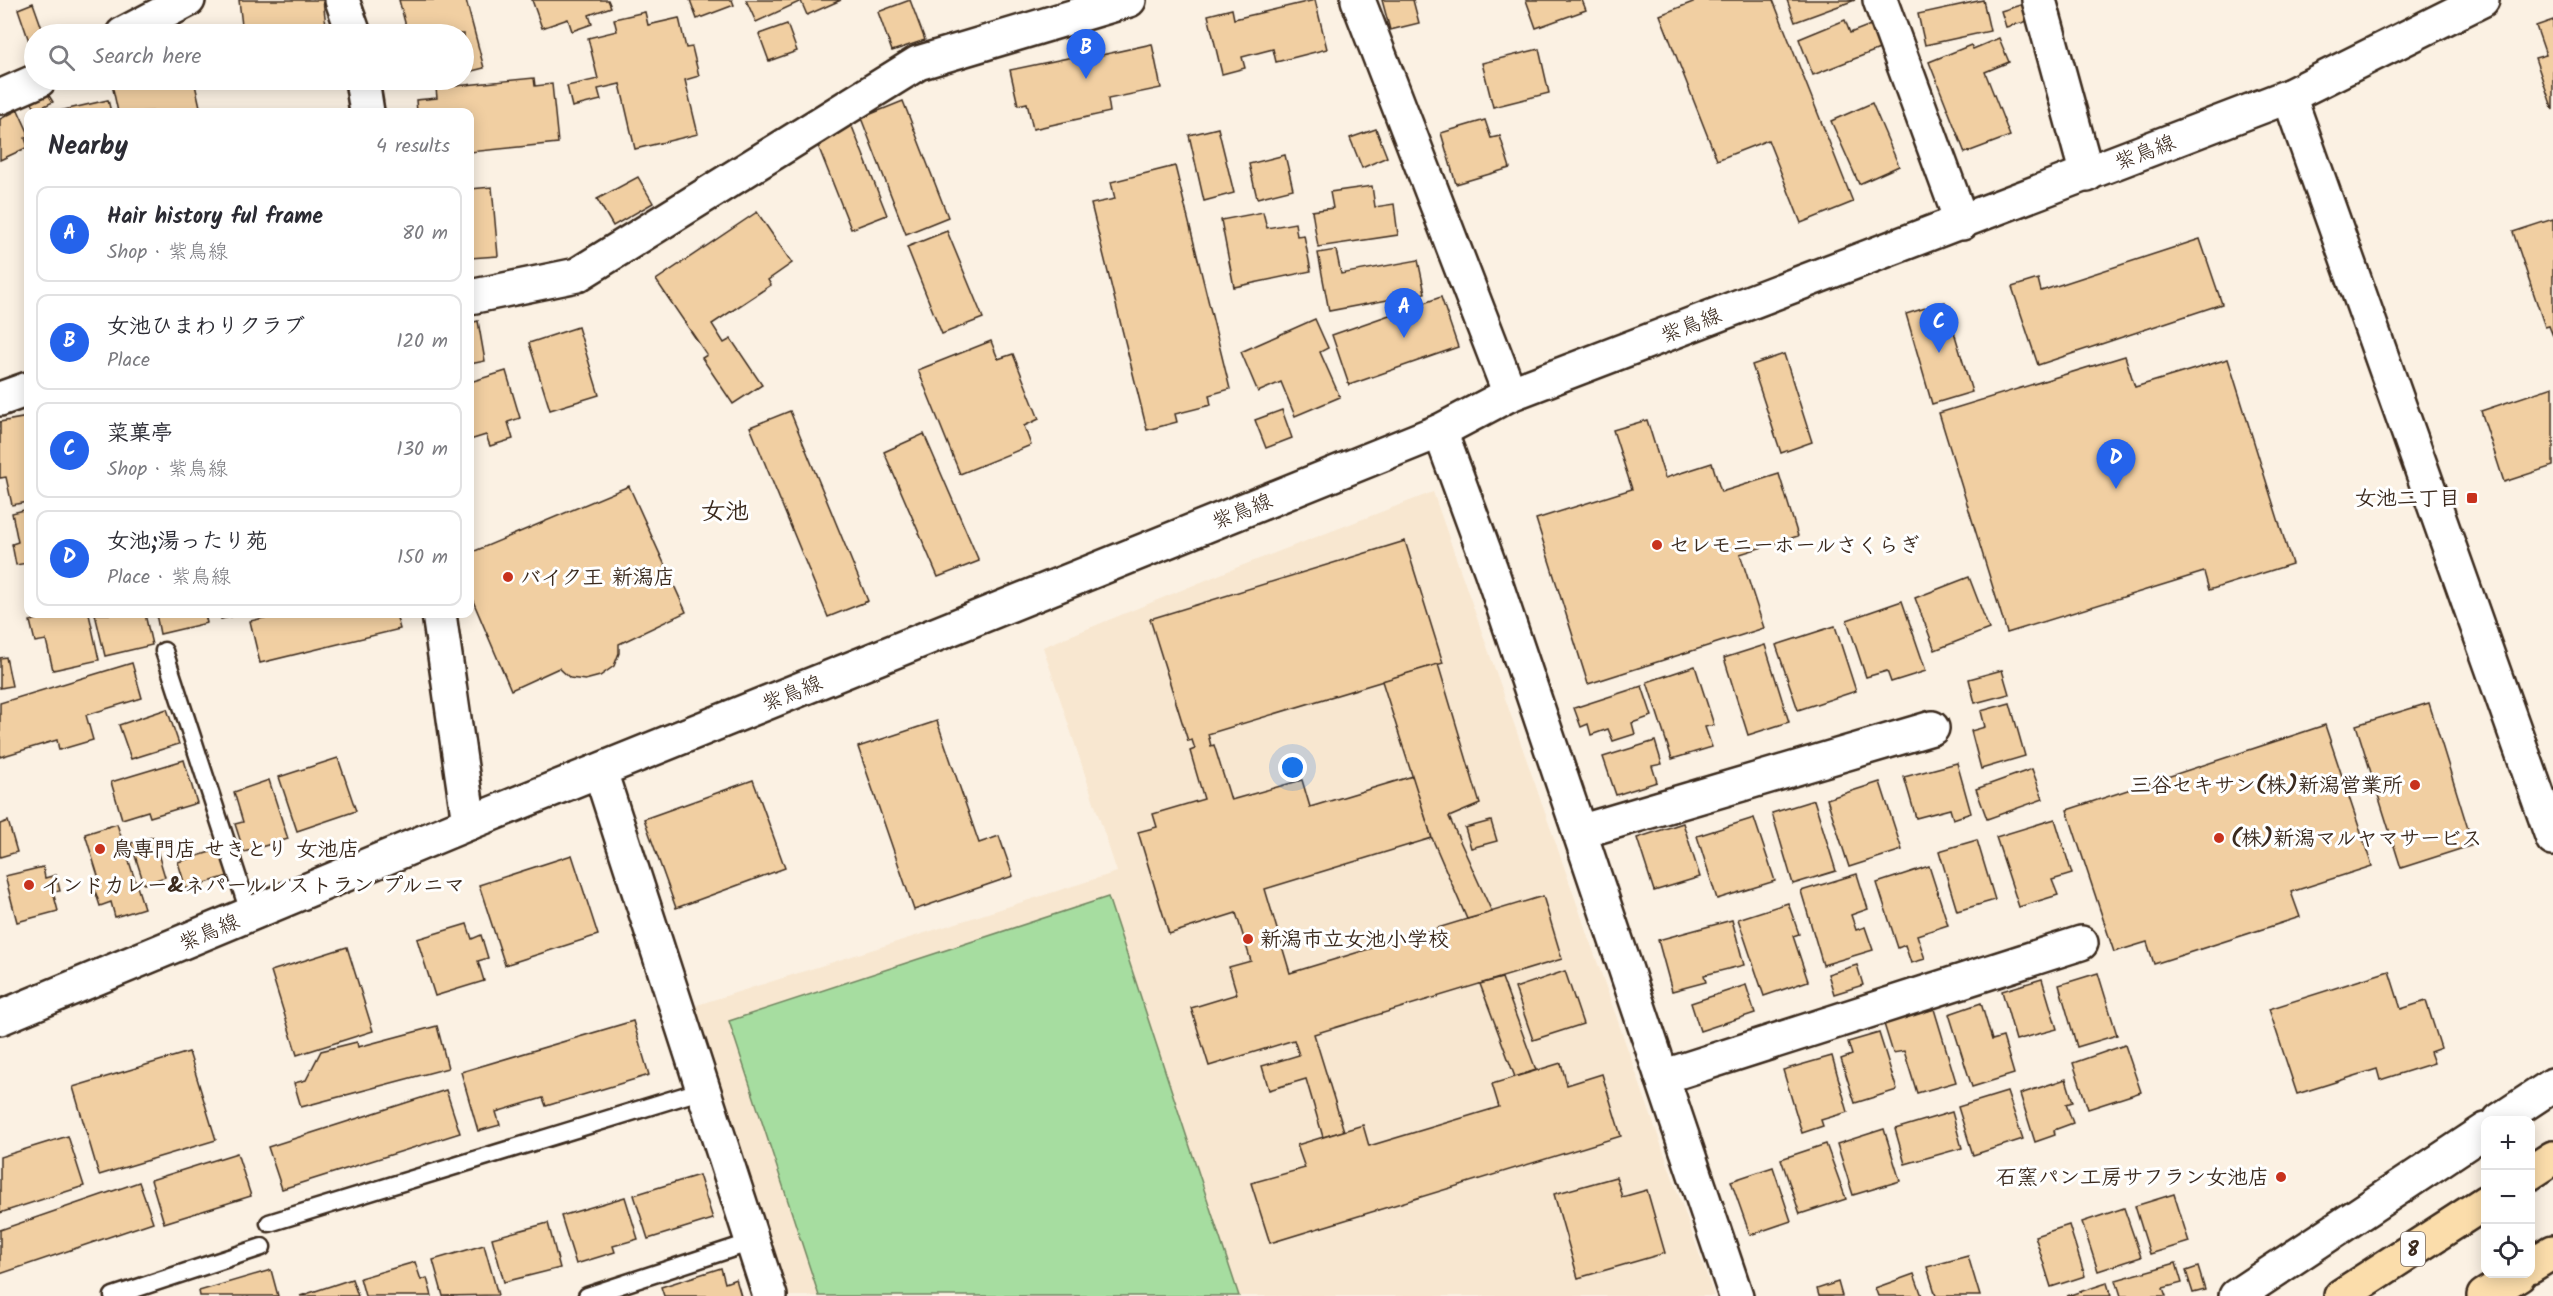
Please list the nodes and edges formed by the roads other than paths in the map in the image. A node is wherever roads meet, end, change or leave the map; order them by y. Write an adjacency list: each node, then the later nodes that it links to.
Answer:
1 (188, 0): 8 (street)
2 (342, 0): 9 (street)
3 (1129, 0): 17 (street)
4 (1358, 0): 19 (street)
5 (1880, 0): 16 (street)
6 (2039, 0): 15 (street)
7 (2481, 0): 12 (street, 紫鳥線)
8 (142, 24)
9 (350, 24)
10 (24, 87): 13 (street)
11 (364, 90): 14 (street)
12 (2289, 96): 15 (street, 紫鳥線); 28 (street)
13 (0, 97)
14 (366, 108)
15 (2087, 175): 16 (street, 紫鳥線)
16 (1962, 223): 19 (street, 紫鳥線)
17 (474, 296)
18 (24, 391): 20 (street)
19 (1510, 394): 21 (street, 紫鳥線)
20 (0, 399)
21 (1440, 431): 25 (street, 紫鳥線); 27 (street)
22 (440, 618): 26 (street)
23 (164, 651): 29 (lane)
24 (1932, 728): 27 (street)
25 (600, 771): 26 (street, 紫鳥線); 34 (street)
26 (469, 823): 29 (street, 紫鳥線)
27 (1579, 832): 32 (street)
28 (2553, 839)
29 (249, 915): 31 (street, 紫鳥線)
30 (2081, 943): 32 (street)
31 (0, 1018)
32 (1662, 1077): 49 (street)
33 (2553, 1085): 35 (street)
34 (703, 1090): 40 (lane); 41 (street)
35 (2506, 1116)
36 (2481, 1133): 50 (street)
37 (2553, 1158): 38 (highway)
38 (2535, 1170)
39 (2481, 1205): 51 (highway, 8)
40 (269, 1223)
41 (752, 1242): 47 (lane); 48 (street)
42 (262, 1247): 46 (lane)
43 (2553, 1252): 44 (highway)
44 (2535, 1263)
45 (2513, 1278): 52 (highway)
46 (113, 1296)
47 (586, 1296)
48 (770, 1296)
49 (1736, 1296)
50 (2236, 1296)
51 (2341, 1296)
52 (2484, 1296)

